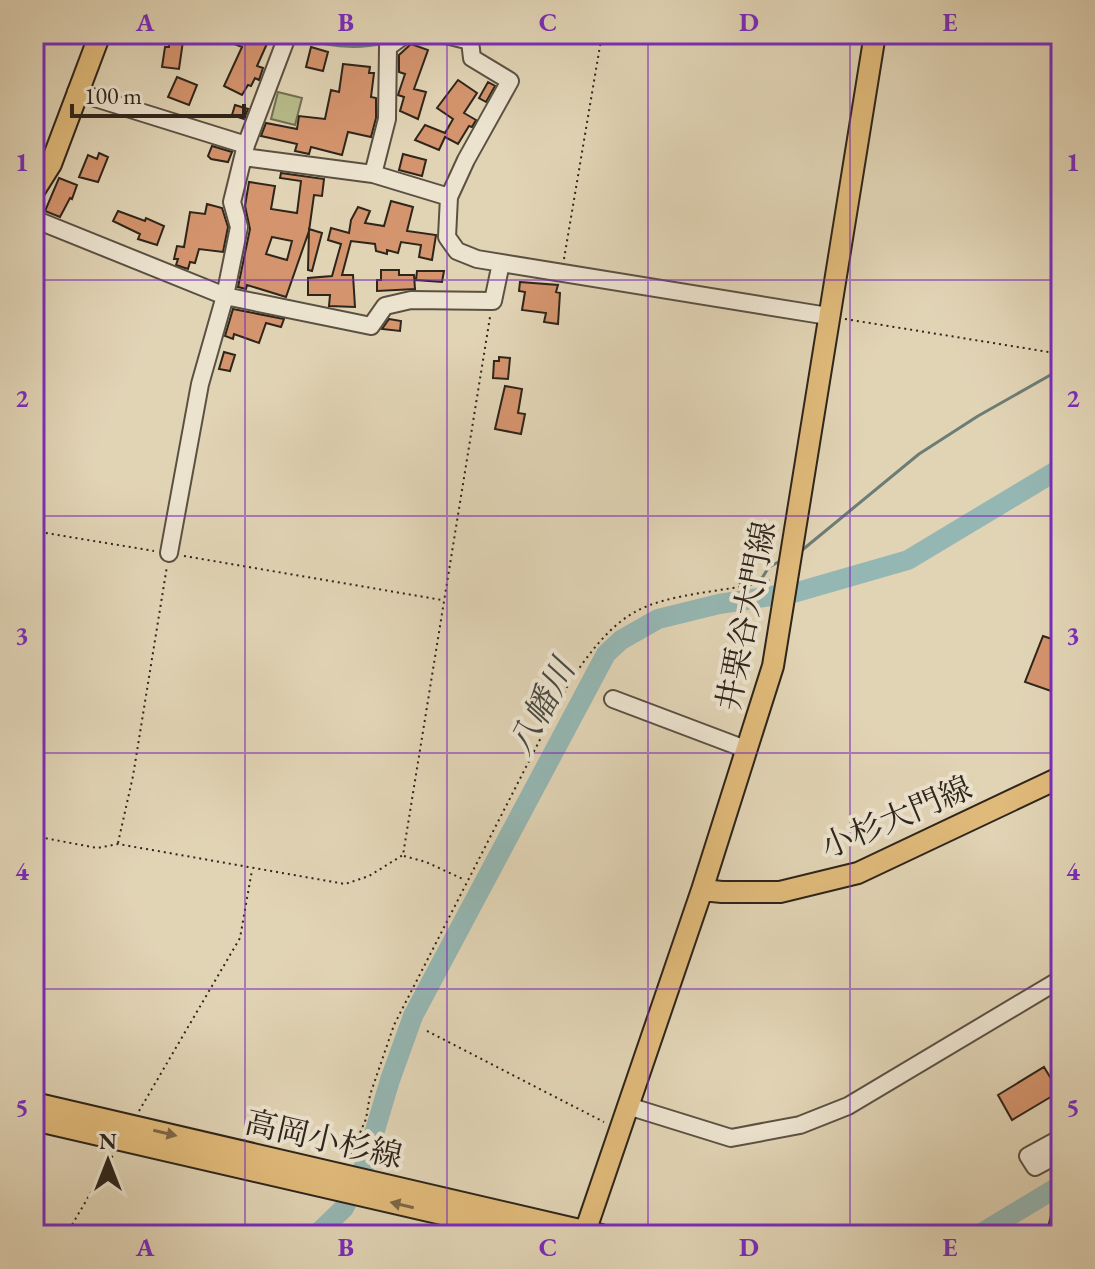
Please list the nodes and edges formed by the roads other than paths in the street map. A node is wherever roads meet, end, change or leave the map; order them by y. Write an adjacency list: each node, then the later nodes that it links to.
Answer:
1 (100, 34): 7 (main road)
2 (288, 34): 8 (street)
3 (406, 34): 9 (street)
4 (442, 34): 6 (street)
5 (875, 34): 15 (main road, 井栗谷大門線)
6 (471, 38): 11 (street)
7 (76, 92): 8 (street); 10 (main road)
8 (245, 151): 9 (street); 14 (street)
9 (373, 174): 11 (street)
10 (34, 191)
11 (449, 197): 13 (street)
12 (34, 219): 14 (street)
13 (501, 263): 14 (street); 15 (street)
14 (225, 296): 16 (street)
15 (828, 316): 18 (main road, 井栗谷大門線)
16 (169, 553)
17 (613, 699): 18 (street)
18 (748, 750): 20 (main road, 井栗谷大門線)
19 (1061, 777): 20 (main road, 小杉大門線)
20 (702, 890): 23 (main road, 井栗谷大門線)
21 (1061, 979): 23 (street)
22 (34, 1103): 25 (main road, 高岡小杉線)
23 (628, 1106): 28 (main road, 井栗谷大門線)
24 (34, 1120): 25 (main road, 高岡小杉線)
25 (126, 1133): 28 (main road, 高岡小杉線, one-way to 28); 29 (main road, 高岡小杉線, one-way to 25)
26 (1061, 1138): 27 (street)
27 (1061, 1153)
28 (590, 1234)
29 (533, 1235)

